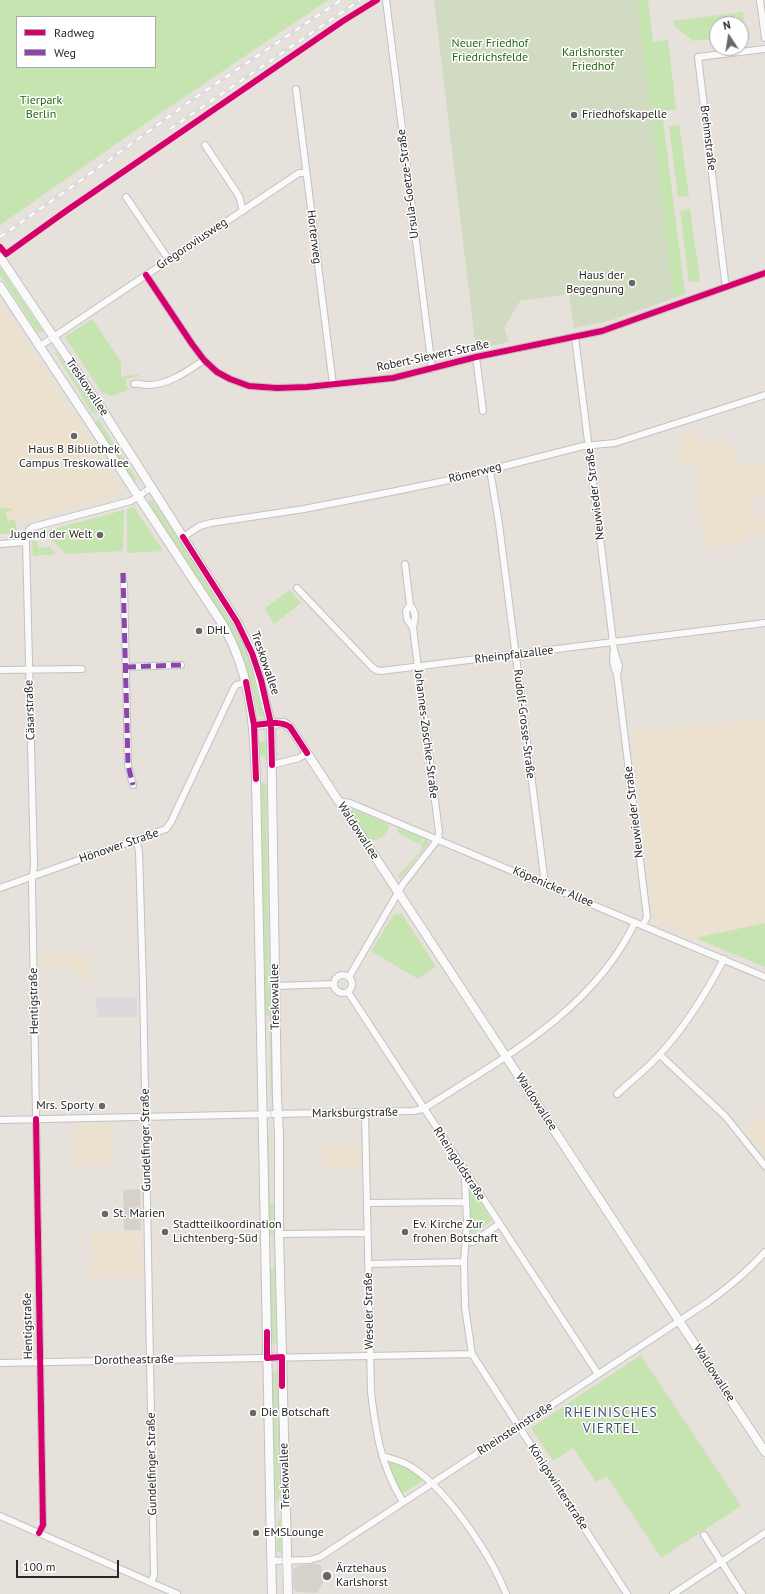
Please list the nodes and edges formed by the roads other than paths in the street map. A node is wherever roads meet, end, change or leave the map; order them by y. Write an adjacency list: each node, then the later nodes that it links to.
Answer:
1 (386, 0): 21 (street, Ursula-Goetze-Straße)
2 (760, 0): 3 (street)
3 (765, 38)
4 (765, 49): 15 (street, Brehmstraße)
5 (296, 89): 7 (street, Horterweg)
6 (205, 145): 9 (street)
7 (306, 173): 9 (street, Gregoroviusweg); 23 (street, Horterweg)
8 (126, 197): 11 (street)
9 (243, 210): 11 (street, Gregoroviusweg)
10 (0, 257): 16 (main road, Treskowallee)
11 (169, 260): 13 (street, Gregoroviusweg)
12 (765, 273): 15 (street, Robert-Siewert-Straße)
13 (146, 275): 16 (street, Gregoroviusweg); 20 (street, Robert-Siewert-Straße)
14 (0, 286): 18 (main road, Treskowallee)
15 (727, 286): 17 (street, Robert-Siewert-Straße)
16 (53, 337): 18 (street, Gregoroviusweg); 28 (main road, Treskowallee)
17 (575, 337): 19 (street, Robert-Siewert-Straße); 26 (street, Neuwieder Straße)
18 (40, 346): 29 (main road, Treskowallee)
19 (476, 357): 21 (street, Robert-Siewert-Straße); 25 (street)
20 (204, 360): 22 (street); 23 (street, Robert-Siewert-Straße)
21 (432, 369): 23 (street, Robert-Siewert-Straße)
22 (134, 384)
23 (333, 384)
24 (765, 395): 26 (street, Römerweg)
25 (483, 411)
26 (589, 445): 27 (street, Römerweg); 37 (street, Neuwieder Straße)
27 (490, 470): 30 (street, Römerweg); 38 (street, Rudolf-Grosse-Straße)
28 (152, 487): 29 (street); 30 (main road, Treskowallee)
29 (139, 496): 31 (street); 45 (main road, Treskowallee)
30 (183, 537): 46 (main road, Treskowallee)
31 (26, 542): 32 (street); 44 (street, Cäsarstraße)
32 (0, 544)
33 (405, 564): 41 (street, Johannes-Zoschke-Straße)
34 (124, 583): 40 (street)
35 (297, 588): 41 (street, Rheinpfalzallee)
36 (765, 623): 37 (street, Rheinpfalzallee)
37 (613, 642): 38 (street, Rheinpfalzallee); 59 (street, Neuwieder Straße)
38 (515, 655): 41 (street, Rheinpfalzallee); 55 (street, Rudolf-Grosse-Straße)
39 (181, 665): 40 (street)
40 (126, 667): 50 (street)
41 (418, 667): 52 (street, Johannes-Zoschke-Straße)
42 (82, 669): 44 (street)
43 (0, 670): 44 (street)
44 (29, 670): 54 (street, Cäsarstraße)
45 (246, 682): 47 (main road, Treskowallee); 53 (street, Hönower Straße)
46 (271, 724): 47 (main road, Waldowallee); 48 (main road, Waldowallee); 49 (main road, Treskowallee)
47 (254, 725): 71 (main road, Treskowallee)
48 (307, 753): 49 (street); 51 (main road, Waldowallee)
49 (272, 765): 64 (main road, Treskowallee)
50 (133, 785)
51 (340, 804): 52 (street, Köpenicker Allee); 57 (main road, Waldowallee)
52 (438, 839): 55 (street, Köpenicker Allee); 57 (street)
53 (136, 840): 54 (street, Hönower Straße); 73 (street, Gundelfinger Straße)
54 (32, 877): 56 (street, Hönower Straße); 74 (street, Hentigstraße)
55 (541, 882): 58 (street, Köpenicker Allee)
56 (0, 888)
57 (399, 893): 62 (street); 67 (main road, Waldowallee)
58 (635, 922): 59 (street, Köpenicker Allee); 67 (street, Marksburgstraße)
59 (643, 925): 60 (street, Köpenicker Allee)
60 (724, 959): 61 (street, Köpenicker Allee); 66 (street)
61 (765, 976)
62 (349, 977): 63 (street); 65 (street)
63 (334, 984): 64 (street); 65 (street)
64 (275, 986): 72 (main road, Treskowallee)
65 (348, 992): 69 (street, Rheingoldstraße)
66 (660, 1055): 68 (street); 76 (street)
67 (506, 1056): 69 (street, Marksburgstraße); 87 (main road, Waldowallee)
68 (617, 1094)
69 (423, 1109): 70 (street, Marksburgstraße); 77 (street, Rheingoldstraße)
70 (365, 1112): 72 (street, Marksburgstraße); 79 (street, Weseler Straße)
71 (262, 1114): 72 (street, Marksburgstraße); 73 (street, Marksburgstraße); 91 (main road, Treskowallee)
72 (278, 1114): 82 (main road, Treskowallee)
73 (145, 1117): 74 (street, Marksburgstraße); 92 (street, Gundelfinger Straße)
74 (36, 1119): 75 (street, Marksburgstraße); 93 (street, Hentigstraße)
75 (0, 1120)
76 (765, 1166)
77 (469, 1178): 78 (street, Königswinterstraße); 80 (street, Rheingoldstraße)
78 (466, 1202): 79 (street); 83 (street, Königswinterstraße)
79 (367, 1203): 81 (street, Weseler Straße)
80 (499, 1224): 83 (street); 95 (street, Rheingoldstraße)
81 (367, 1233): 82 (street); 86 (street, Weseler Straße)
82 (279, 1234): 90 (main road, Treskowallee)
83 (466, 1242): 85 (street, Königswinterstraße)
84 (765, 1252): 87 (street, Rheinsteinstraße)
85 (464, 1262): 86 (street); 88 (street, Königswinterstraße)
86 (368, 1264): 89 (street, Weseler Straße)
87 (680, 1321): 95 (street, Rheinsteinstraße); 97 (main road, Waldowallee)
88 (472, 1354): 89 (street); 96 (street, Königswinterstraße)
89 (370, 1356): 90 (street); 98 (street, Weseler Straße)
90 (282, 1357): 91 (street); 106 (main road, Treskowallee)
91 (267, 1358): 92 (street, Dorotheastraße); 105 (main road, Treskowallee)
92 (150, 1360): 93 (street, Dorotheastraße); 108 (street, Gundelfinger Straße)
93 (40, 1362): 94 (street, Dorotheastraße); 102 (street, Hentigstraße)
94 (0, 1363)
95 (598, 1374): 96 (street, Rheinsteinstraße)
96 (519, 1426): 99 (street, Rheinsteinstraße); 113 (street, Königswinterstraße)
97 (765, 1452)
98 (382, 1456): 99 (street); 100 (street, Weseler Straße)
99 (433, 1483): 100 (street, Rheinsteinstraße); 112 (street)
100 (404, 1502): 106 (street, Rheinsteinstraße)
101 (0, 1516): 102 (street)
102 (39, 1533): 108 (street)
103 (765, 1533): 107 (street)
104 (704, 1535): 107 (street)
105 (272, 1561): 106 (street, Rheinsteinstraße); 110 (main road, Treskowallee)
106 (287, 1561): 111 (main road, Treskowallee)
107 (721, 1562): 114 (street); 115 (street)
108 (151, 1583): 109 (street)
109 (177, 1594)
110 (272, 1594)
111 (288, 1594)
112 (506, 1594)
113 (627, 1594)
114 (673, 1594)
115 (742, 1594)

